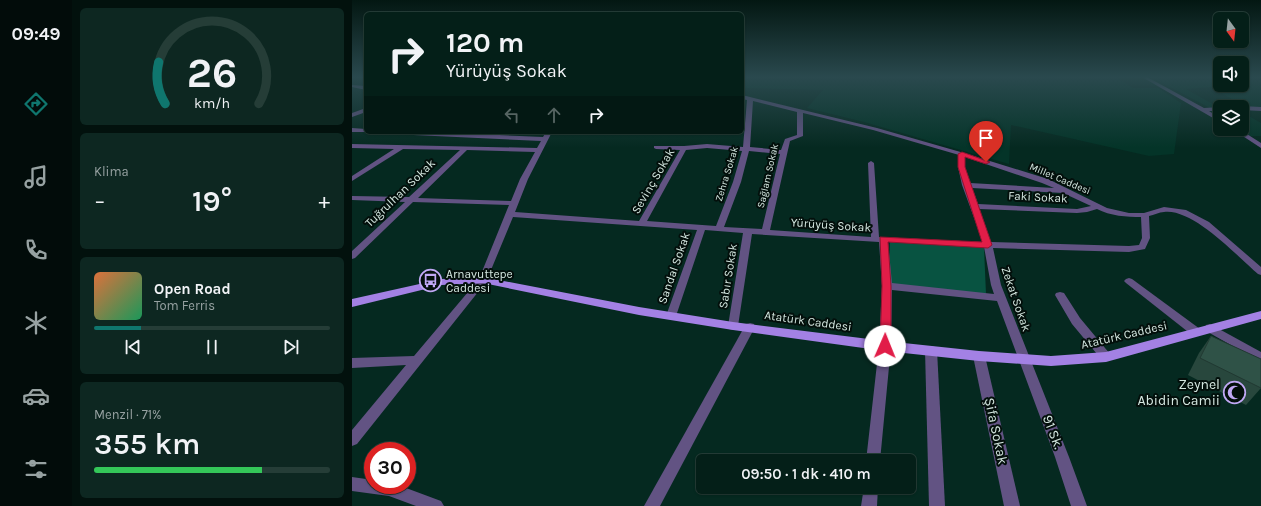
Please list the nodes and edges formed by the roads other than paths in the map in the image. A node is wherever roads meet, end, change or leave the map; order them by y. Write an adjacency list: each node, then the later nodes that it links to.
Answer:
1 (750, 101): 24 (street, Zehra Sokak)
2 (757, 101): 8 (street, Millet Caddesi)
3 (1187, 101): 9 (street)
4 (1249, 108): 6 (street)
5 (1213, 109): 9 (street)
6 (1261, 109)
7 (364, 110): 10 (street)
8 (800, 110): 26 (street, Sağlam Sokak); 27 (street, Millet Caddesi)
9 (1204, 110): 12 (street)
10 (353, 112): 11 (street)
11 (364, 114)
12 (1213, 116)
13 (352, 130): 14 (street)
14 (364, 131)
15 (470, 134): 16 (street)
16 (547, 136): 25 (street)
17 (1245, 136): 19 (street)
18 (352, 146): 21 (street)
19 (1261, 146)
20 (656, 147): 23 (street)
21 (400, 148): 22 (street); 29 (street)
22 (466, 148): 25 (street); 33 (street, Tuğrulhan Sokak)
23 (684, 148): 24 (street); 39 (street, Sevinç Sokak)
24 (746, 149): 26 (street); 41 (street, Zehra Sokak)
25 (540, 150): 34 (street)
26 (784, 152): 43 (street, Sağlam Sokak)
27 (962, 154): 30 (street, Zekat Sokak); 31 (street, Millet Caddesi)
28 (871, 164): 44 (street)
29 (352, 180)
30 (966, 185): 31 (street); 35 (street, Zekat Sokak)
31 (1066, 191): 36 (street, Millet Caddesi)
32 (352, 198): 33 (street)
33 (410, 200): 34 (street); 46 (street, Tuğrulhan Sokak)
34 (514, 203): 37 (street)
35 (976, 206): 36 (street, Faki Sokak); 45 (street, Zekat Sokak)
36 (1098, 206): 38 (street, Millet Caddesi)
37 (510, 214): 39 (street, Yürüyüş Sokak); 48 (street)
38 (1145, 215): 45 (street, Yürüyüş Sokak); 47 (street, Millet Caddesi)
39 (641, 224): 40 (street, Yürüyüş Sokak)
40 (702, 228): 41 (street, Yürüyüş Sokak); 55 (street, Sandal Sokak)
41 (719, 230): 42 (street, Yürüyüş Sokak)
42 (748, 232): 43 (street, Yürüyüş Sokak); 56 (street, Sabır Sokak)
43 (765, 233): 44 (street, Yürüyüş Sokak)
44 (879, 239): 45 (street, Yürüyüş Sokak); 50 (street)
45 (988, 245): 52 (street, Zekat Sokak)
46 (352, 256)
47 (1261, 272)
48 (483, 280): 53 (main road, Atatürk Caddesi); 55 (main road, Atatürk Caddesi); 65 (street)
49 (1129, 281): 59 (street)
50 (886, 286): 52 (street); 60 (street)
51 (1060, 296): 63 (street)
52 (1001, 298): 66 (street, Zekat Sokak)
53 (352, 303)
54 (1261, 315): 58 (main road, Atatürk Caddesi)
55 (671, 316): 56 (main road, Atatürk Caddesi)
56 (733, 326): 57 (main road, Atatürk Caddesi)
57 (750, 327): 60 (main road, Atatürk Caddesi); 74 (street)
58 (1210, 328): 59 (main road, Atatürk Caddesi); 64 (street)
59 (1196, 332): 63 (main road, Atatürk Caddesi)
60 (885, 346): 61 (main road, Atatürk Caddesi); 70 (street)
61 (931, 350): 62 (main road, Atatürk Caddesi); 76 (street)
62 (979, 356): 66 (main road, Atatürk Caddesi); 77 (street, Şifa Sokak)
63 (1106, 356): 66 (main road, Atatürk Caddesi)
64 (1261, 358)
65 (418, 360): 67 (street); 68 (street)
66 (1025, 360): 78 (street, 91 Sk.)
67 (352, 363)
68 (357, 428): 69 (street)
69 (352, 440)
70 (874, 454)
71 (352, 484): 73 (street)
72 (870, 494): 75 (street)
73 (436, 506)
74 (652, 506)
75 (869, 506)
76 (937, 506)
77 (1012, 506)
78 (1078, 506)

